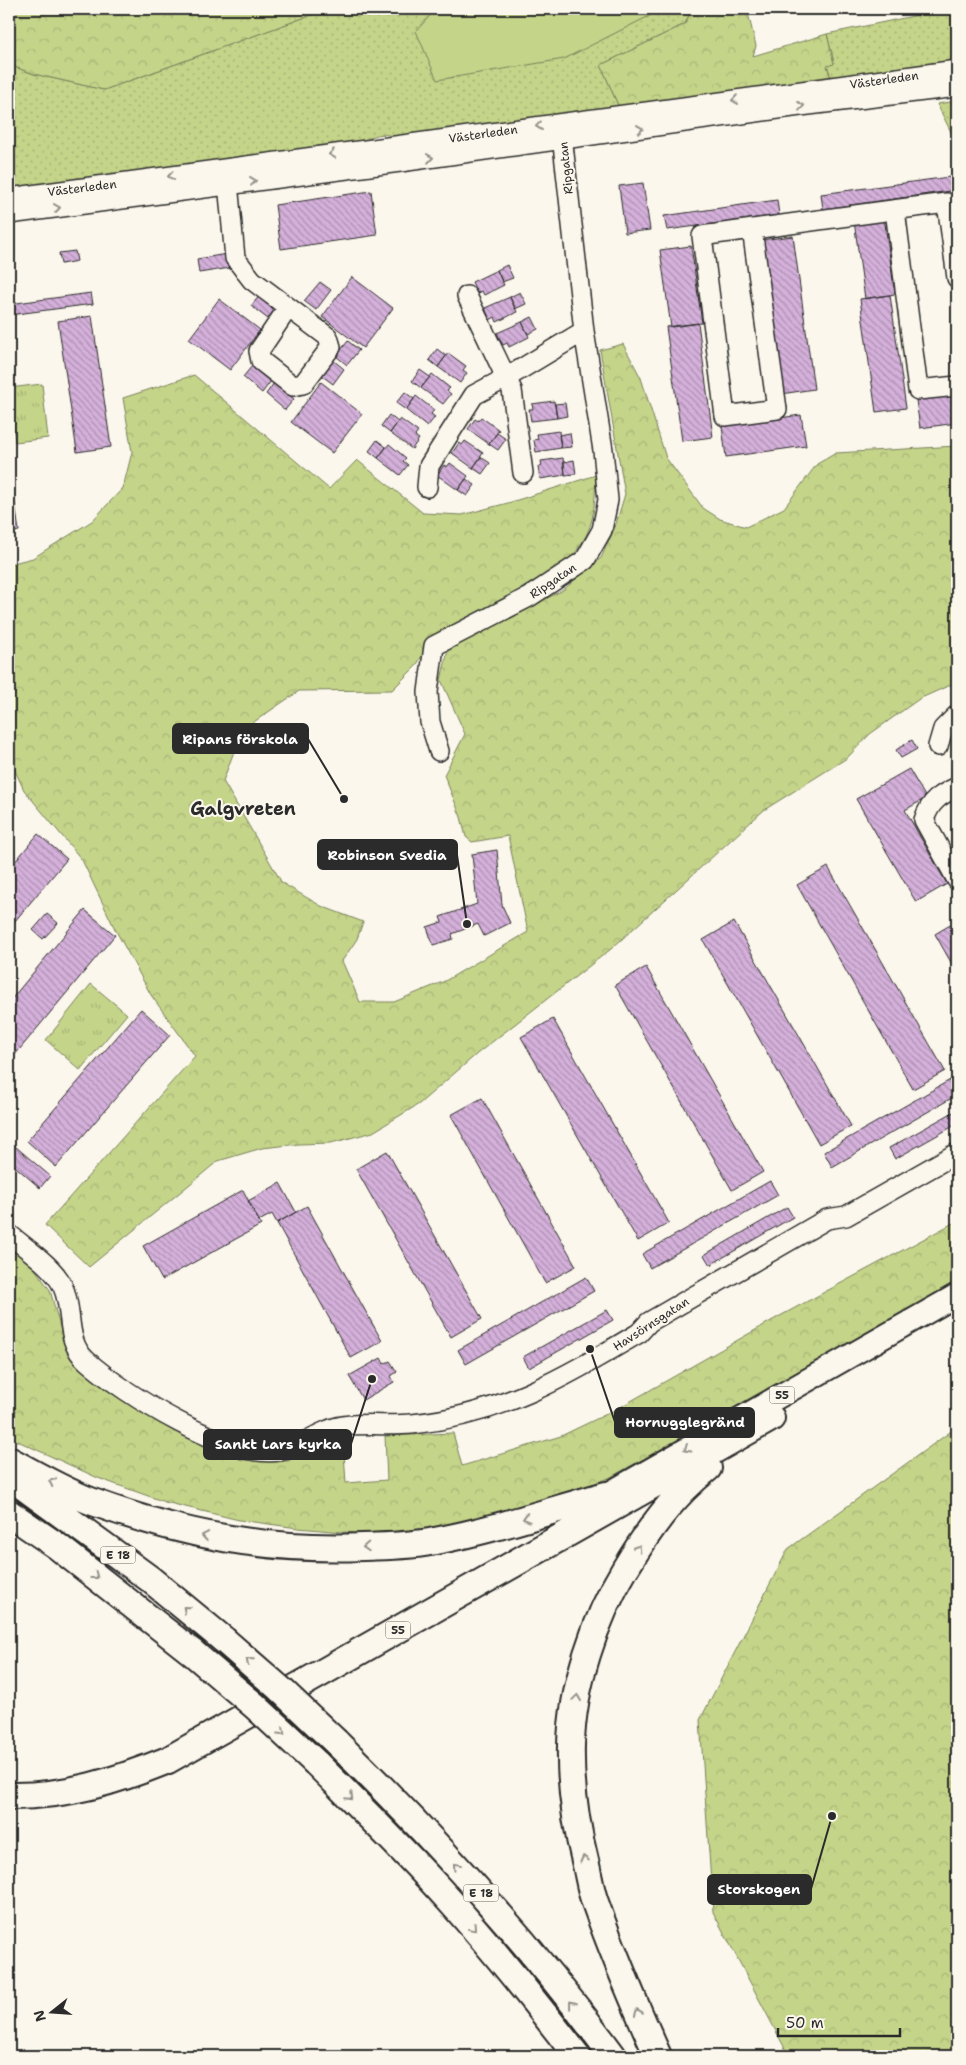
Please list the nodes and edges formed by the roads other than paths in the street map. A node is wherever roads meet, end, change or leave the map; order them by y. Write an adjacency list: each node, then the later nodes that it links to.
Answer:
1 (957, 70): 3 (street, Västerleden, one-way to 3)
2 (957, 87): 3 (street, Västerleden, one-way to 2)
3 (562, 132): 4 (street, Västerleden); 12 (street, Ripgatan)
4 (228, 177): 5 (street, Västerleden, one-way to 5); 7 (street, Västerleden, one-way to 4); 11 (street)
5 (9, 198)
6 (895, 210): 8 (street); 9 (street); 14 (street)
7 (9, 214)
8 (752, 229): 8 (street)
9 (957, 278)
10 (467, 296): 13 (street)
11 (288, 308)
12 (584, 331): 13 (street); 19 (street, Ripgatan)
13 (506, 378): 15 (street); 16 (street)
14 (957, 386)
15 (523, 473)
16 (427, 487)
17 (957, 714): 18 (street)
18 (938, 746)
19 (439, 751)
20 (957, 787): 21 (street)
21 (957, 880)
22 (957, 1152): 23 (street, Havsörnsgatan)
23 (9, 1234)
24 (957, 1295): 29 (main road, 55, one-way to 29)
25 (957, 1312): 26 (main road, 55)
26 (771, 1418): 34 (highway, 55); 37 (highway, one-way to 26)
27 (9, 1460): 29 (highway, 55, one-way to 27)
28 (9, 1476): 36 (highway, E 18, one-way to 28, bridge)
29 (606, 1495): 33 (highway)
30 (9, 1513): 32 (highway, E 18)
31 (9, 1524): 32 (highway)
32 (57, 1546): 35 (highway, E 18, one-way to 35, bridge)
33 (9, 1780)
34 (9, 1796)
35 (577, 2056)
36 (612, 2056)
37 (658, 2056)

